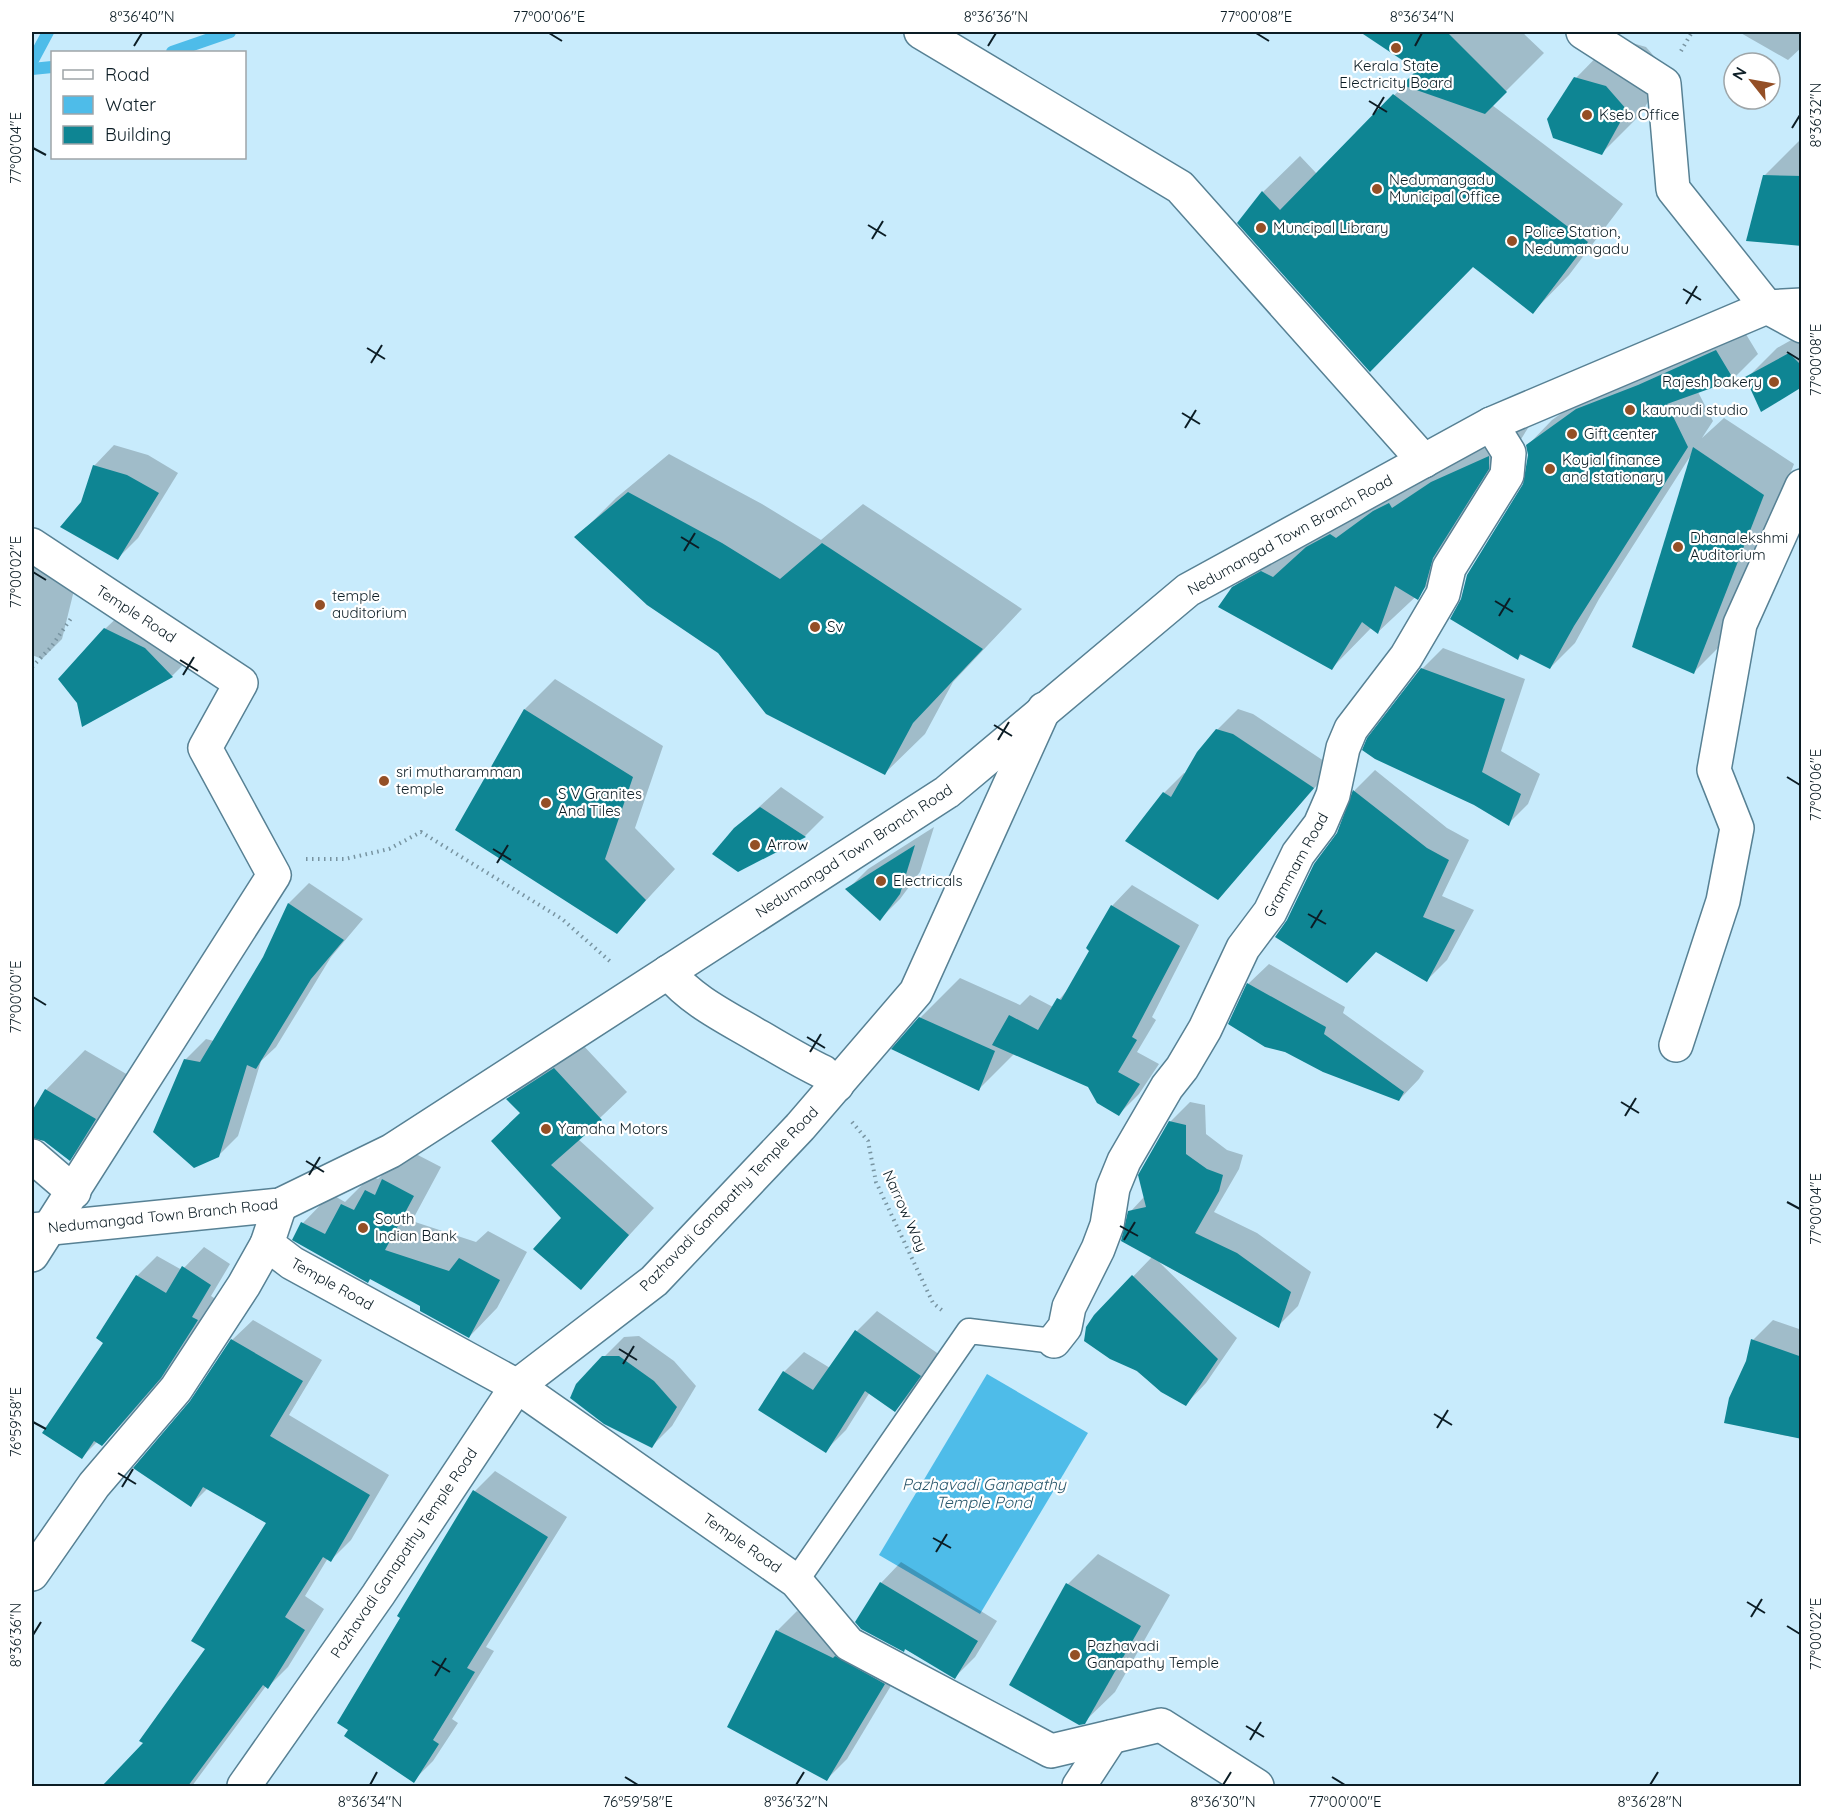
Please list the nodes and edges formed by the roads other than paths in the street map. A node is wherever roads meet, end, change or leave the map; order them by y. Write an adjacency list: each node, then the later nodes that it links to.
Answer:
1 (921, 32): 7 (street)
2 (1583, 32): 4 (street)
3 (1802, 305): 4 (street, Nedumangad Town Branch Road)
4 (1767, 306): 5 (street); 6 (street, Nedumangad Town Branch Road)
5 (1802, 326)
6 (1491, 424): 7 (street, Nedumangad Town Branch Road); 20 (street, Grammam Road)
7 (1424, 460): 10 (street, Nedumangad Town Branch Road)
8 (1802, 486): 12 (street)
9 (32, 546): 15 (street, Temple Road)
10 (1044, 709): 11 (street, Nedumangad Town Branch Road); 13 (street, Pazhavadi Ganapathy Temple Road)
11 (668, 972): 13 (street); 16 (street, Nedumangad Town Branch Road)
12 (1677, 1045)
13 (830, 1092): 21 (street, Pazhavadi Ganapathy Temple Road)
14 (32, 1156): 15 (street)
15 (74, 1192): 17 (street)
16 (280, 1205): 17 (street, Nedumangad Town Branch Road); 18 (street)
17 (41, 1229): 19 (street)
18 (267, 1244): 21 (street, Temple Road); 22 (street)
19 (32, 1255)
20 (1054, 1341): 23 (lane)
21 (517, 1386): 23 (street, Temple Road); 25 (street, Pazhavadi Ganapathy Temple Road)
22 (32, 1574)
23 (796, 1581): 24 (street, Temple Road)
24 (1111, 1737): 26 (street); 27 (street, Temple Road)
25 (244, 1786)
26 (1079, 1786)
27 (1257, 1786)

